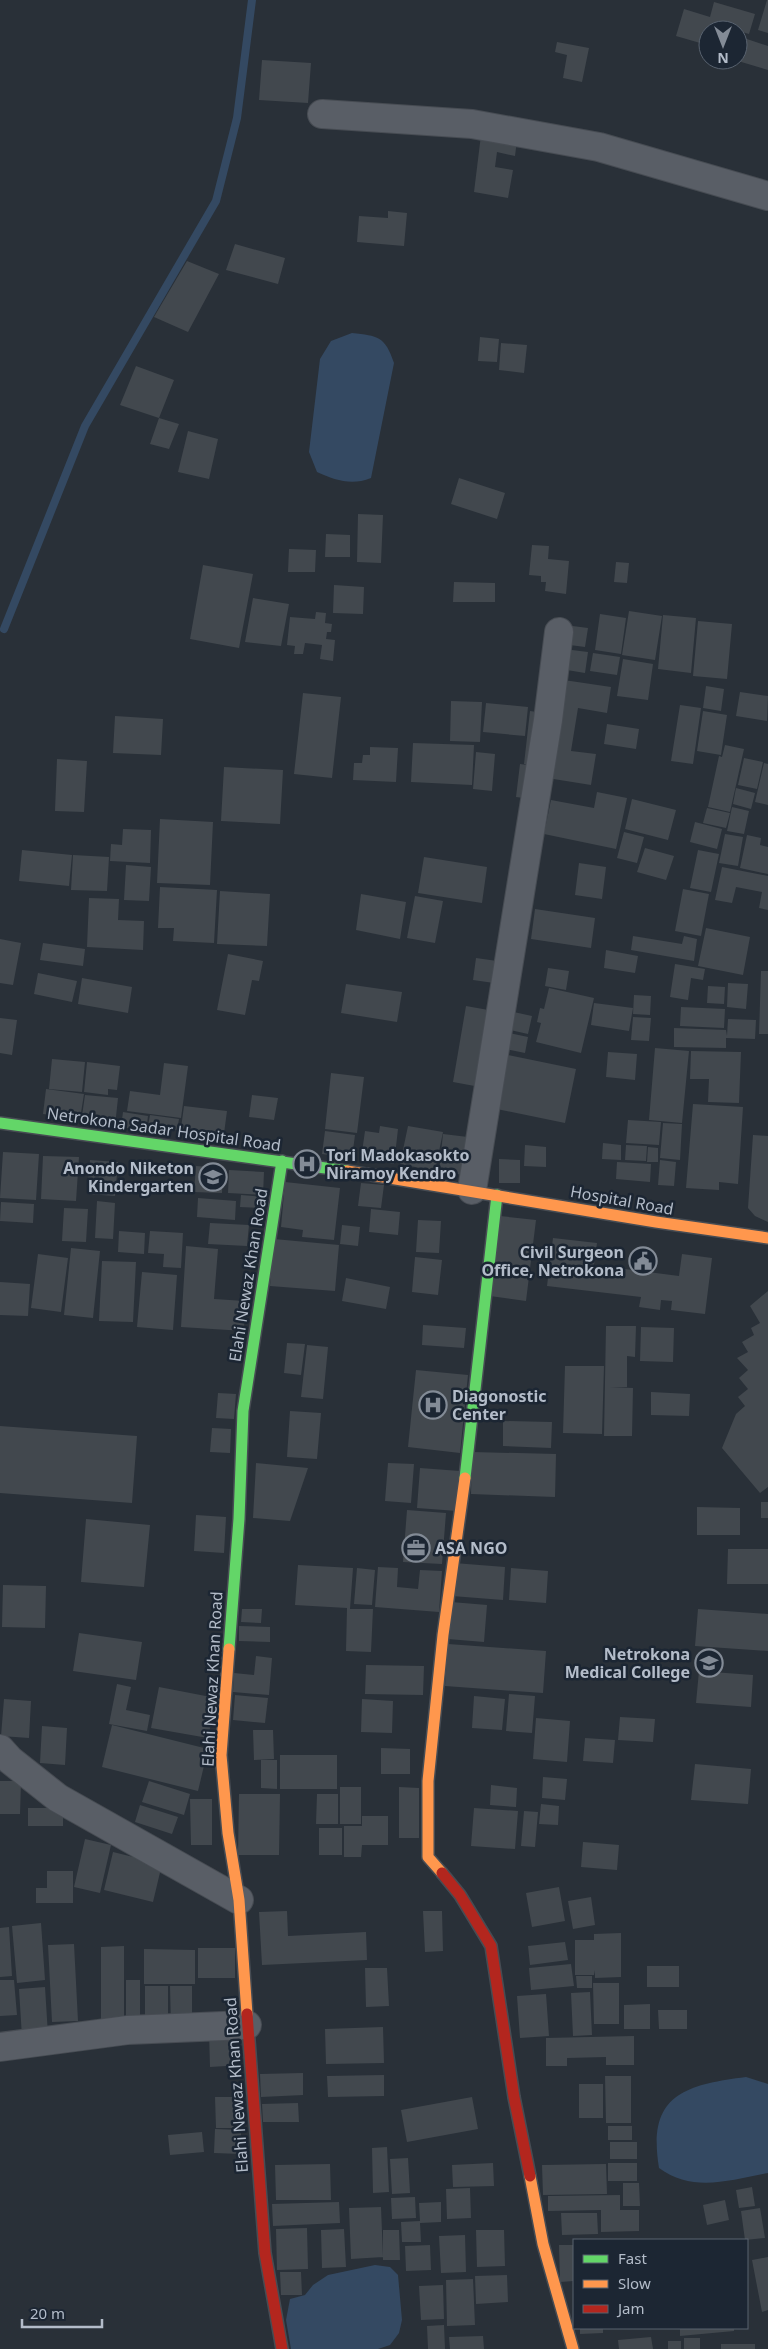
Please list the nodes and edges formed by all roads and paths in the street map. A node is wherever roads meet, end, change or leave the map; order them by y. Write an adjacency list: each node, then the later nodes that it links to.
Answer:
1 (322, 114): 2 (street)
2 (768, 196)
3 (558, 632): 6 (street)
4 (0, 1123): 5 (street, Netrokona Sadar Hospital Road)
5 (282, 1161): 6 (street, Netrokona Sadar Hospital Road); 9 (street, Elahi Newaz Khan Road)
6 (484, 1193): 7 (street, Hospital Road); 13 (street)
7 (768, 1238)
8 (0, 1749): 9 (street)
9 (239, 1900): 10 (street, Elahi Newaz Khan Road)
10 (248, 2025): 11 (street); 12 (street, Elahi Newaz Khan Road)
11 (0, 2047)
12 (282, 2349)
13 (573, 2349)

